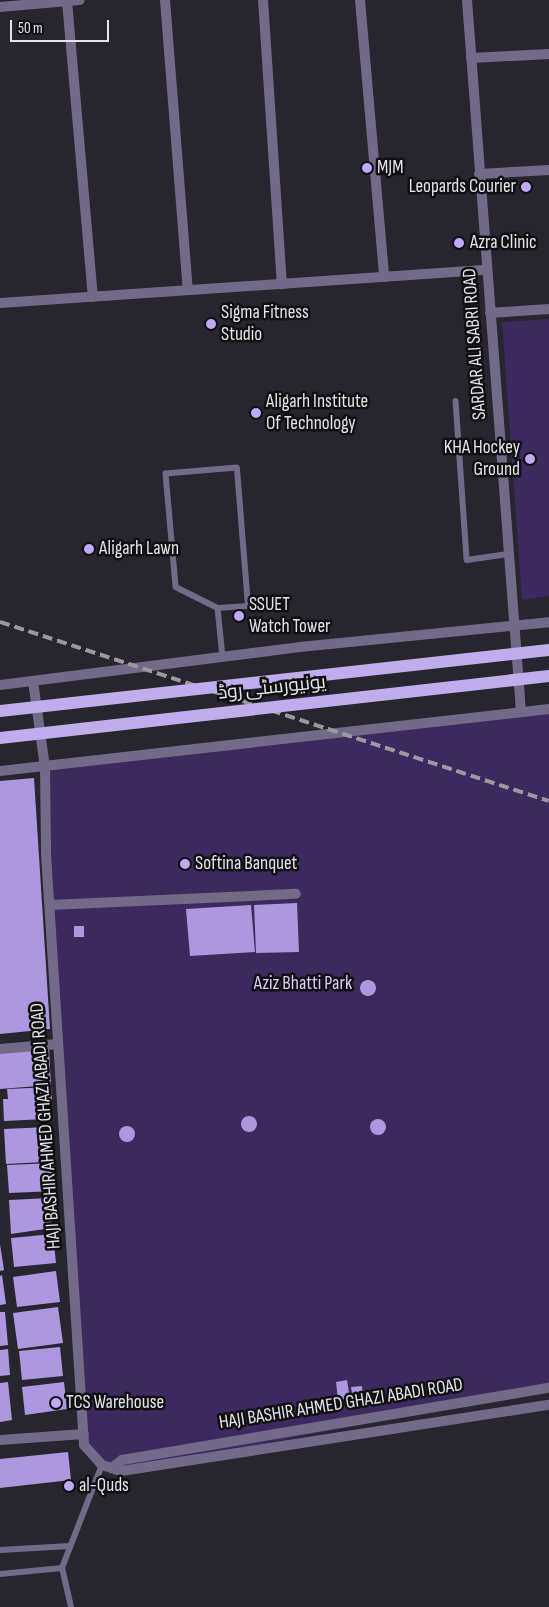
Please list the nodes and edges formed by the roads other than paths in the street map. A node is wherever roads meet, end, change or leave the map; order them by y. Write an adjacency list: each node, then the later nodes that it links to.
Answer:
1 (80, 0): 6 (street)
2 (165, 0): 15 (street)
3 (263, 0): 14 (street)
4 (360, 0): 13 (street)
5 (467, 0): 9 (street, SARDAR ALI SABRI ROAD)
6 (67, 1): 7 (street); 16 (street)
7 (0, 7)
8 (549, 54): 9 (street)
9 (471, 58): 11 (street, SARDAR ALI SABRI ROAD)
10 (549, 170): 11 (street)
11 (480, 174): 12 (street, SARDAR ALI SABRI ROAD)
12 (487, 270): 13 (street); 19 (street, SARDAR ALI SABRI ROAD)
13 (384, 277): 14 (street)
14 (282, 284): 15 (street)
15 (188, 290): 16 (street)
16 (93, 297): 17 (street)
17 (0, 303)
18 (549, 309): 19 (street)
19 (490, 313): 21 (street, SARDAR ALI SABRI ROAD)
20 (456, 401): 21 (lane)
21 (508, 554): 24 (street, SARDAR ALI SABRI ROAD)
22 (218, 608): 22 (lane); 26 (lane)
23 (549, 622): 24 (street)
24 (513, 626): 26 (street); 32 (street, SARDAR ALI SABRI ROAD)
25 (549, 650): 31 (main road, یونیورسٹی روڈ, bridge)
26 (223, 657): 28 (street)
27 (549, 676): 33 (main road, یونیورسٹی روڈ, bridge)
28 (33, 681): 29 (street); 34 (street, HAJI BASHIR AHMED GHAZI ABADI ROAD)
29 (0, 685)
30 (549, 709): 32 (street)
31 (0, 711)
32 (520, 712): 34 (street)
33 (0, 738)
34 (45, 766): 35 (street); 37 (street, HAJI BASHIR AHMED GHAZI ABADI ROAD)
35 (0, 771)
36 (296, 894): 37 (street)
37 (50, 905): 38 (street, HAJI BASHIR AHMED GHAZI ABADI ROAD)
38 (58, 1044): 39 (street); 42 (street, HAJI BASHIR AHMED GHAZI ABADI ROAD)
39 (0, 1049)
40 (549, 1388): 44 (street, HAJI BASHIR AHMED GHAZI ABADI ROAD)
41 (549, 1405): 44 (street, HAJI BASHIR AHMED GHAZI ABADI ROAD)
42 (84, 1434): 43 (street); 44 (street, HAJI BASHIR AHMED GHAZI ABADI ROAD)
43 (0, 1440)
44 (107, 1467): 45 (lane)
45 (70, 1546): 46 (lane); 47 (lane)
46 (0, 1550)
47 (62, 1568): 48 (lane); 49 (lane)
48 (0, 1574)
49 (72, 1607)

